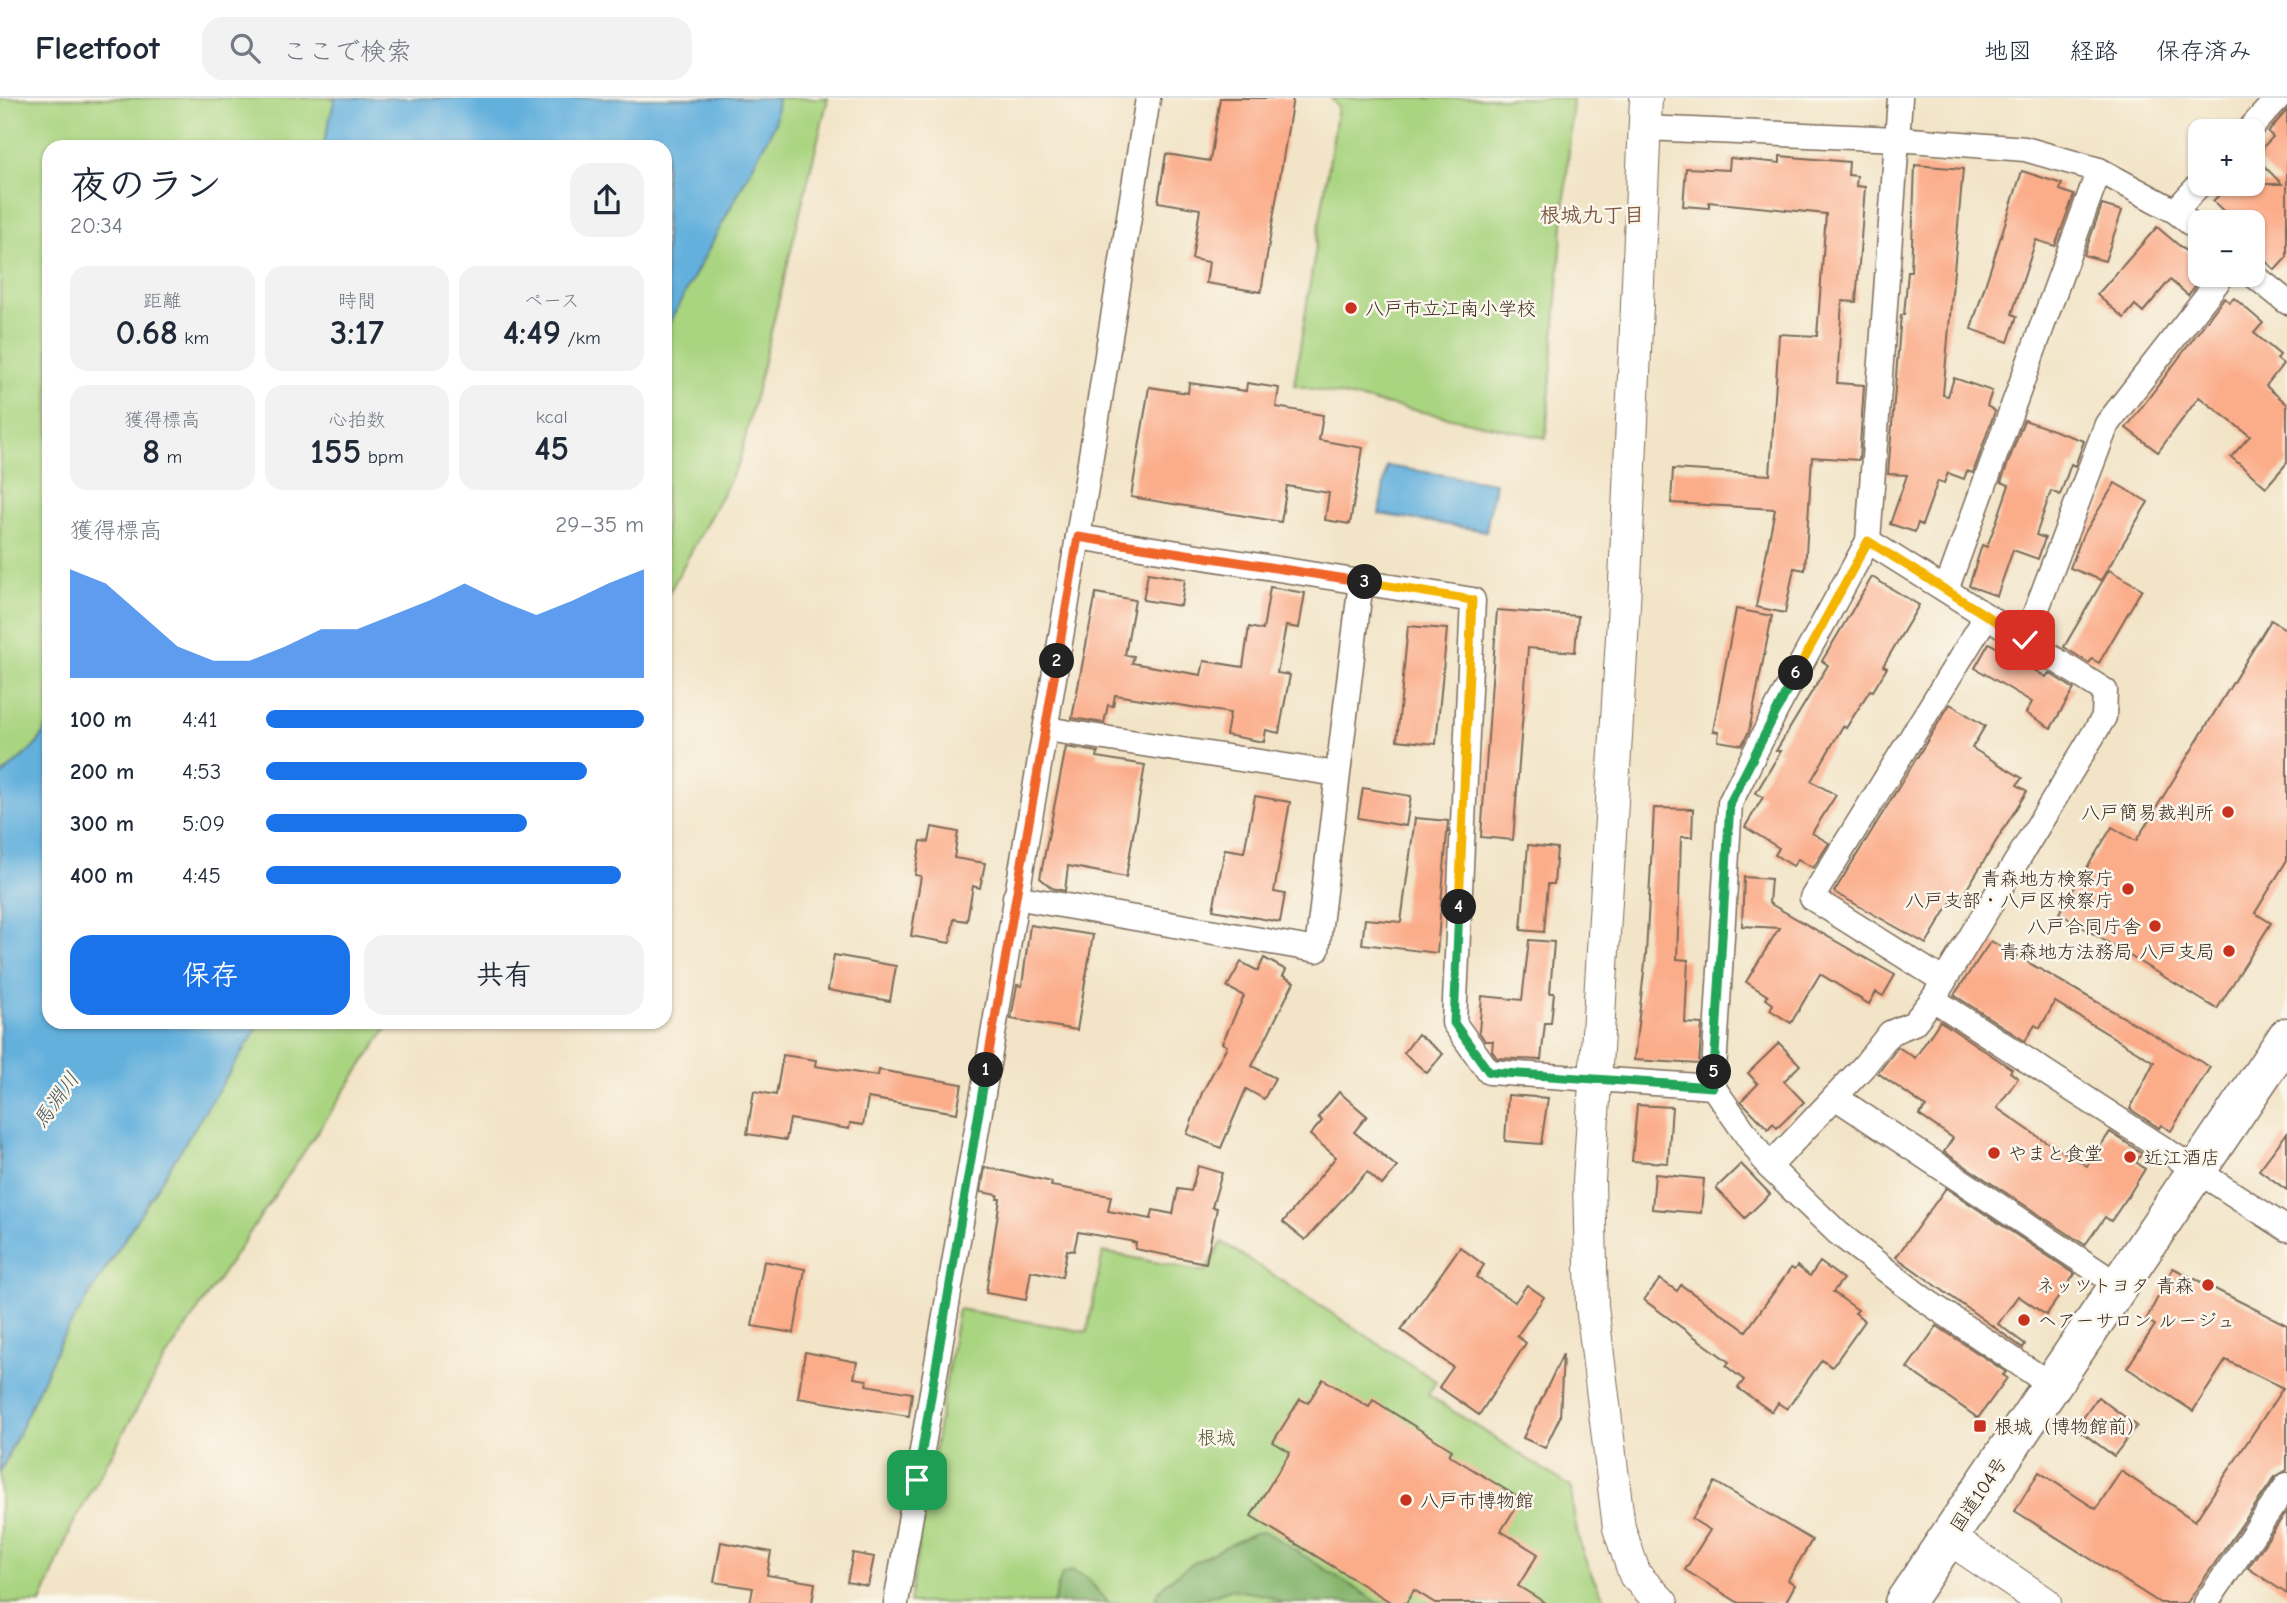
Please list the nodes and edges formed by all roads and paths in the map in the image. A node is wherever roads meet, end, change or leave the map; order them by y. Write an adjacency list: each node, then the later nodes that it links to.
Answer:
1 (1148, 98): 14 (street)
2 (1900, 98): 6 (street)
3 (2278, 98): 5 (street)
4 (1645, 113): 6 (street); 25 (street)
5 (2259, 119)
6 (1898, 139): 7 (street); 15 (street)
7 (2099, 170): 9 (street); 17 (street)
8 (2189, 196): 9 (street)
9 (2175, 211): 10 (street)
10 (2188, 221)
11 (2265, 284): 13 (street)
12 (2214, 287): 19 (street)
13 (2287, 302)
14 (1078, 537): 16 (street); 20 (street)
15 (1868, 541): 17 (street); 26 (street)
16 (1361, 581): 21 (street); 25 (street)
17 (1946, 590): 18 (street)
18 (1986, 617): 19 (street); 23 (street)
19 (2025, 640): 23 (street)
20 (1045, 729): 21 (street); 22 (street)
21 (1337, 774): 22 (street)
22 (1015, 897): 35 (street)
23 (1938, 990): 27 (street); 29 (street)
24 (2287, 1037): 29 (highway, 国道104号)
25 (1594, 1079): 26 (street); 36 (street)
26 (1713, 1087): 28 (street)
27 (1835, 1097): 28 (street); 31 (street)
28 (1769, 1167): 32 (street)
29 (2196, 1170): 30 (street); 31 (highway, 国道104号)
30 (2287, 1229)
31 (2118, 1285): 32 (highway, 国道104号)
32 (2051, 1385): 34 (highway, 国道104号)
33 (2287, 1485): 39 (street)
34 (1949, 1538): 37 (highway, 国道104号); 38 (street)
35 (896, 1603)
36 (1662, 1603)
37 (1904, 1603)
38 (2045, 1603)
39 (2206, 1603)

